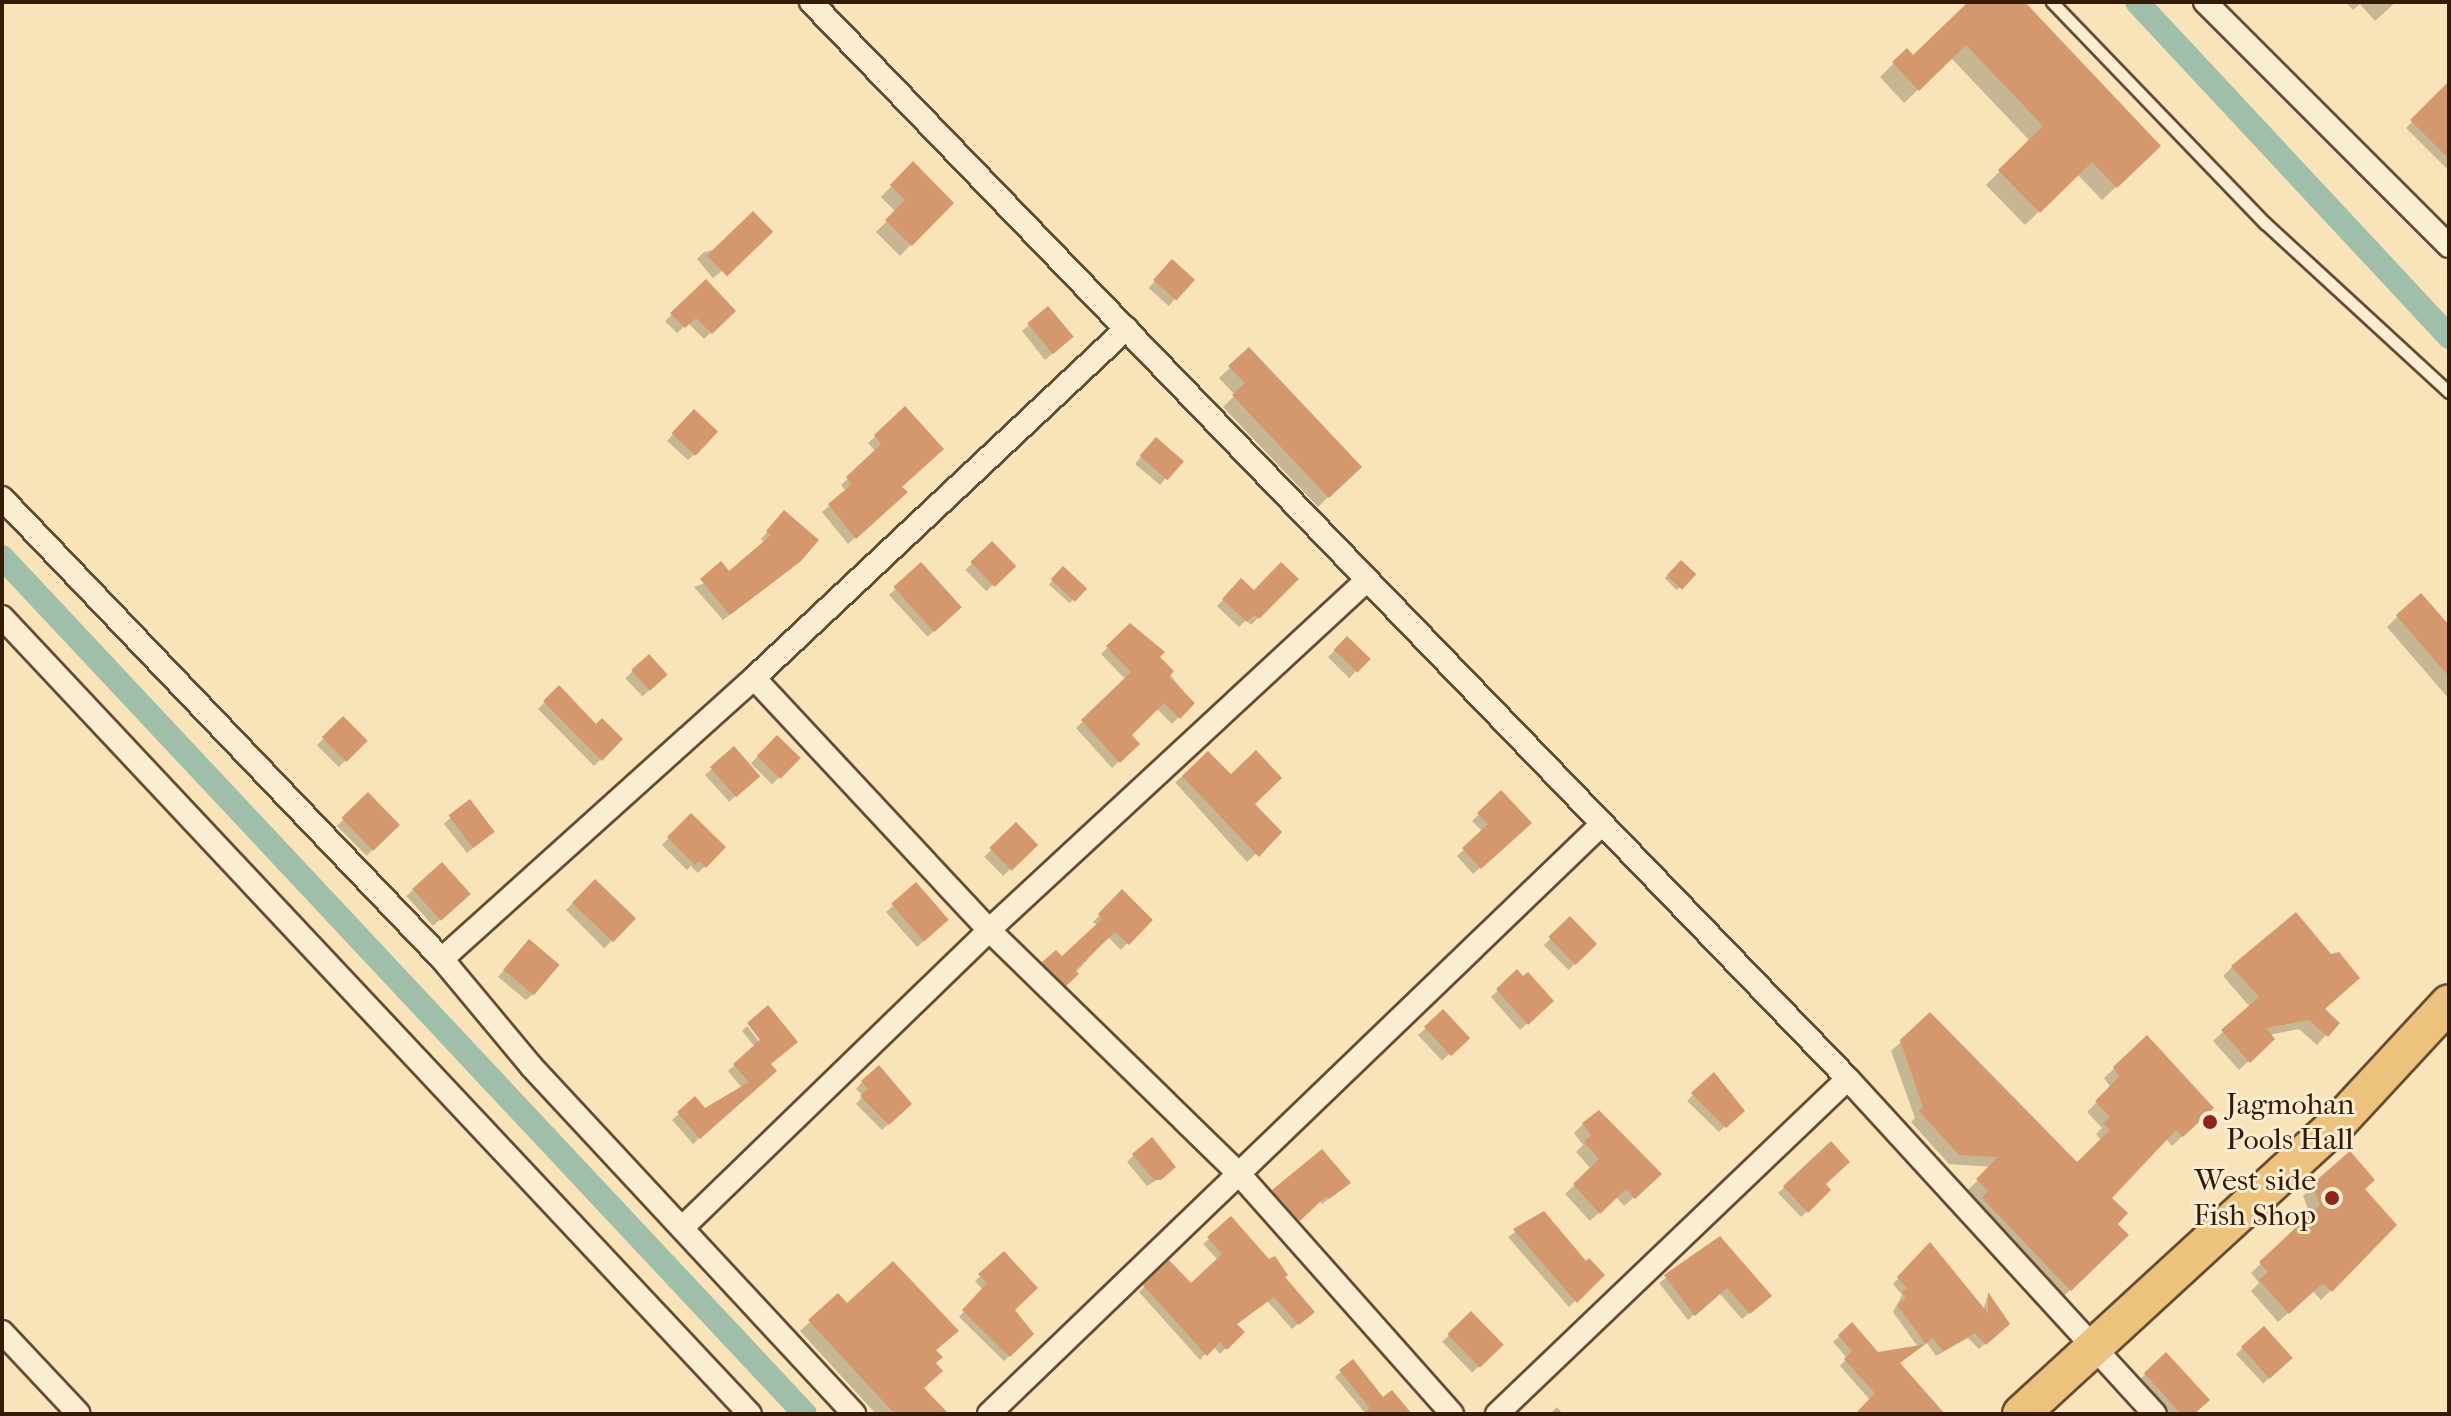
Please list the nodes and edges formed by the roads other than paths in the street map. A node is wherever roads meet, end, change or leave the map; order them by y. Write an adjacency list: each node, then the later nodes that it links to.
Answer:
1 (811, 2): 5 (street)
2 (2052, 2): 6 (lane)
3 (2205, 2): 4 (street)
4 (2449, 246)
5 (1127, 328): 8 (street); 10 (street)
6 (2449, 392)
7 (2, 498): 13 (street)
8 (1367, 580): 11 (street); 12 (street)
9 (2, 617): 21 (street)
10 (754, 678): 12 (street); 13 (street)
11 (1602, 824): 15 (street); 16 (street)
12 (989, 930): 16 (street); 17 (street)
13 (442, 959): 17 (street)
14 (2449, 1003): 19 (main road)
15 (1848, 1079): 19 (street); 25 (street)
16 (1240, 1175): 23 (street); 24 (street)
17 (682, 1228): 22 (street)
18 (2, 1332): 20 (street)
19 (2093, 1348): 26 (main road); 27 (street)
20 (79, 1414)
21 (750, 1414)
22 (854, 1414)
23 (989, 1414)
24 (1452, 1414)
25 (1497, 1414)
26 (2021, 1414)
27 (2155, 1414)

